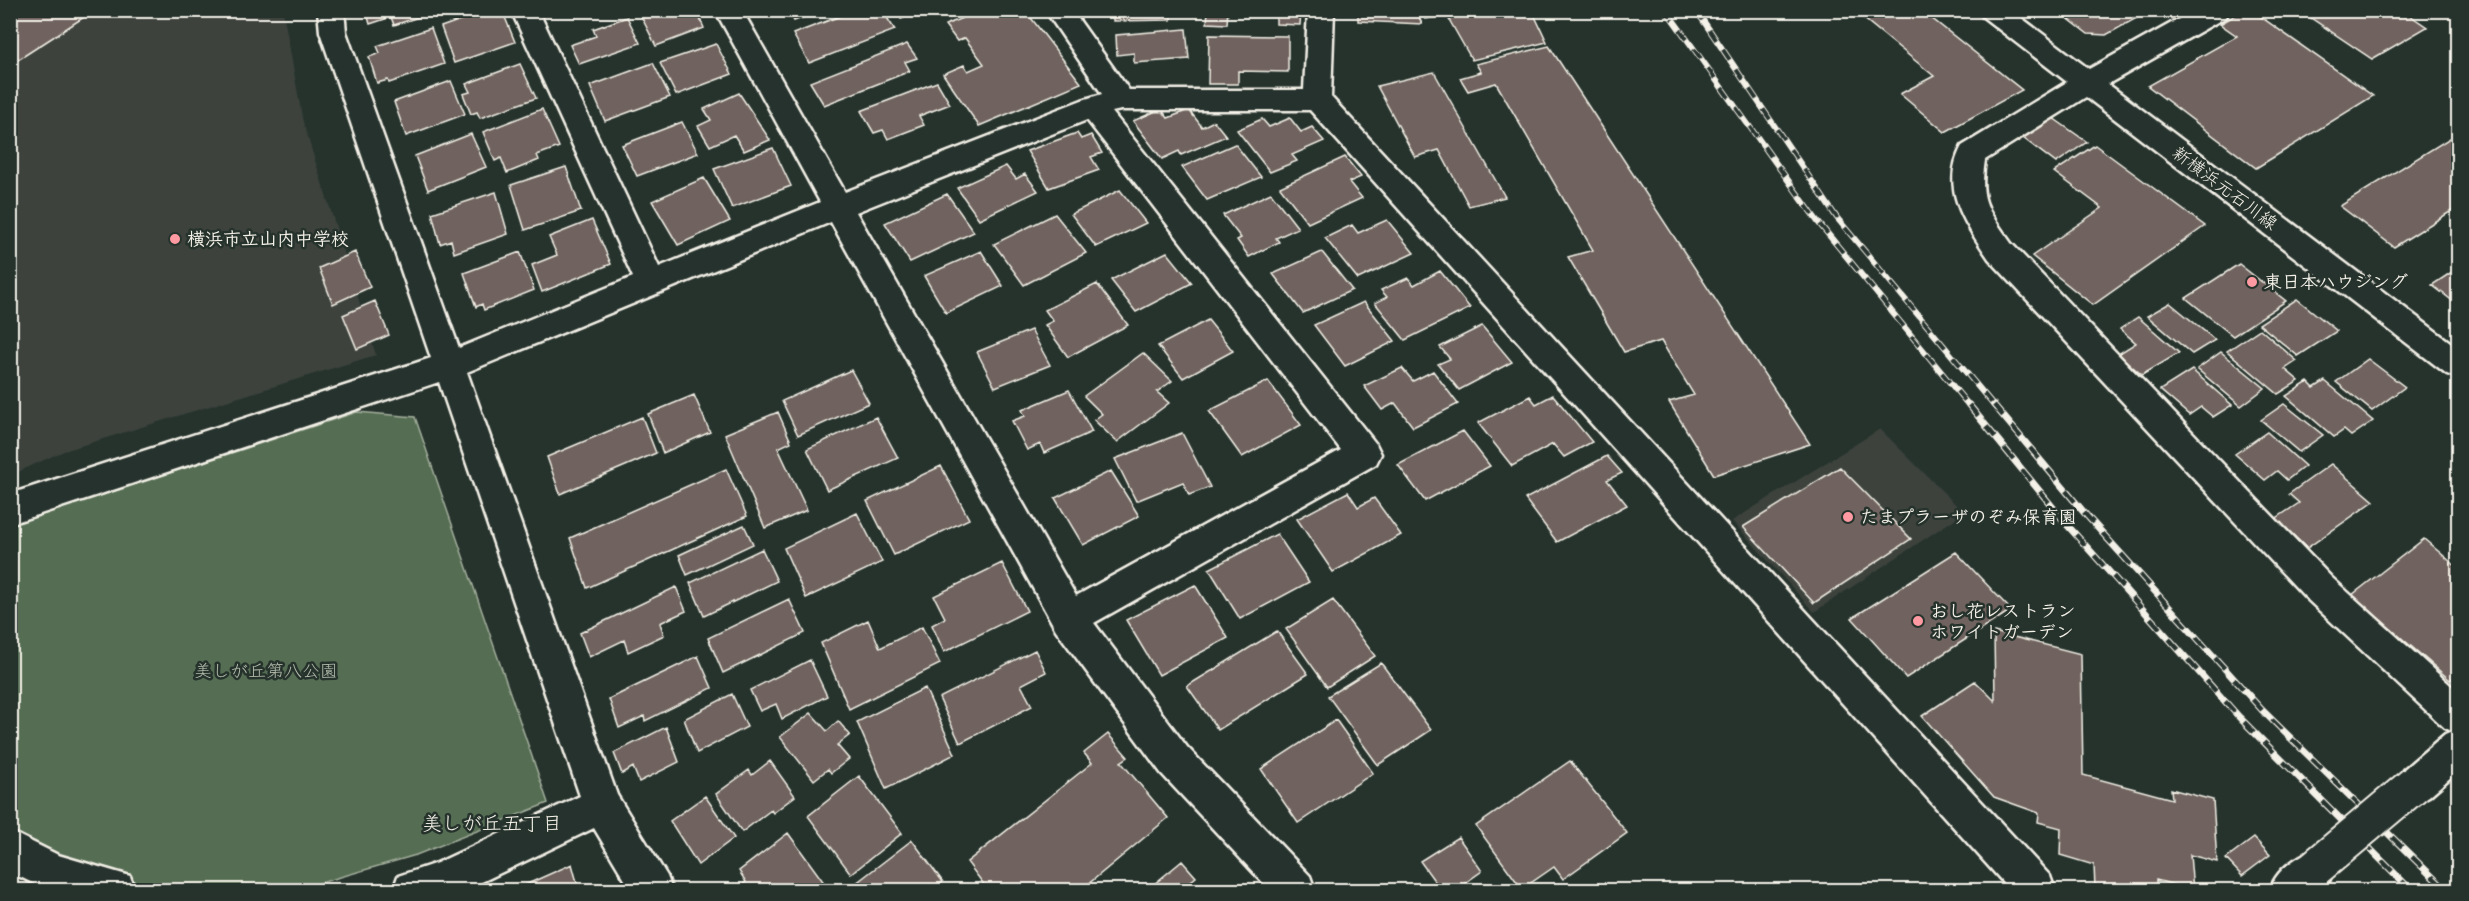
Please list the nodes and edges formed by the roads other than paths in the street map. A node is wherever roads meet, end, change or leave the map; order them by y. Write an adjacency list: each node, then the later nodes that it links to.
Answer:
1 (331, 10): 13 (street)
2 (524, 10): 12 (street)
3 (728, 10): 11 (street)
4 (1058, 10): 10 (street)
5 (1321, 10): 9 (street)
6 (1992, 10): 8 (street, 新横浜元石川線)
7 (2217, 10): 8 (street)
8 (2087, 83): 14 (street, 新横浜元石川線); 17 (street)
9 (1317, 100): 10 (street); 26 (street)
10 (1107, 104): 11 (street); 16 (street)
11 (837, 207): 12 (street); 16 (street)
12 (652, 284): 13 (street)
13 (450, 365): 15 (street); 19 (street)
14 (2458, 365)
15 (10, 509)
16 (1069, 618): 25 (street)
17 (2458, 716)
18 (2458, 747): 21 (street, bridge)
19 (602, 805): 23 (street); 24 (street)
20 (10, 850): 22 (street)
21 (2302, 879)
22 (116, 891)
23 (412, 891)
24 (653, 891)
25 (1296, 891)
26 (2036, 891)

